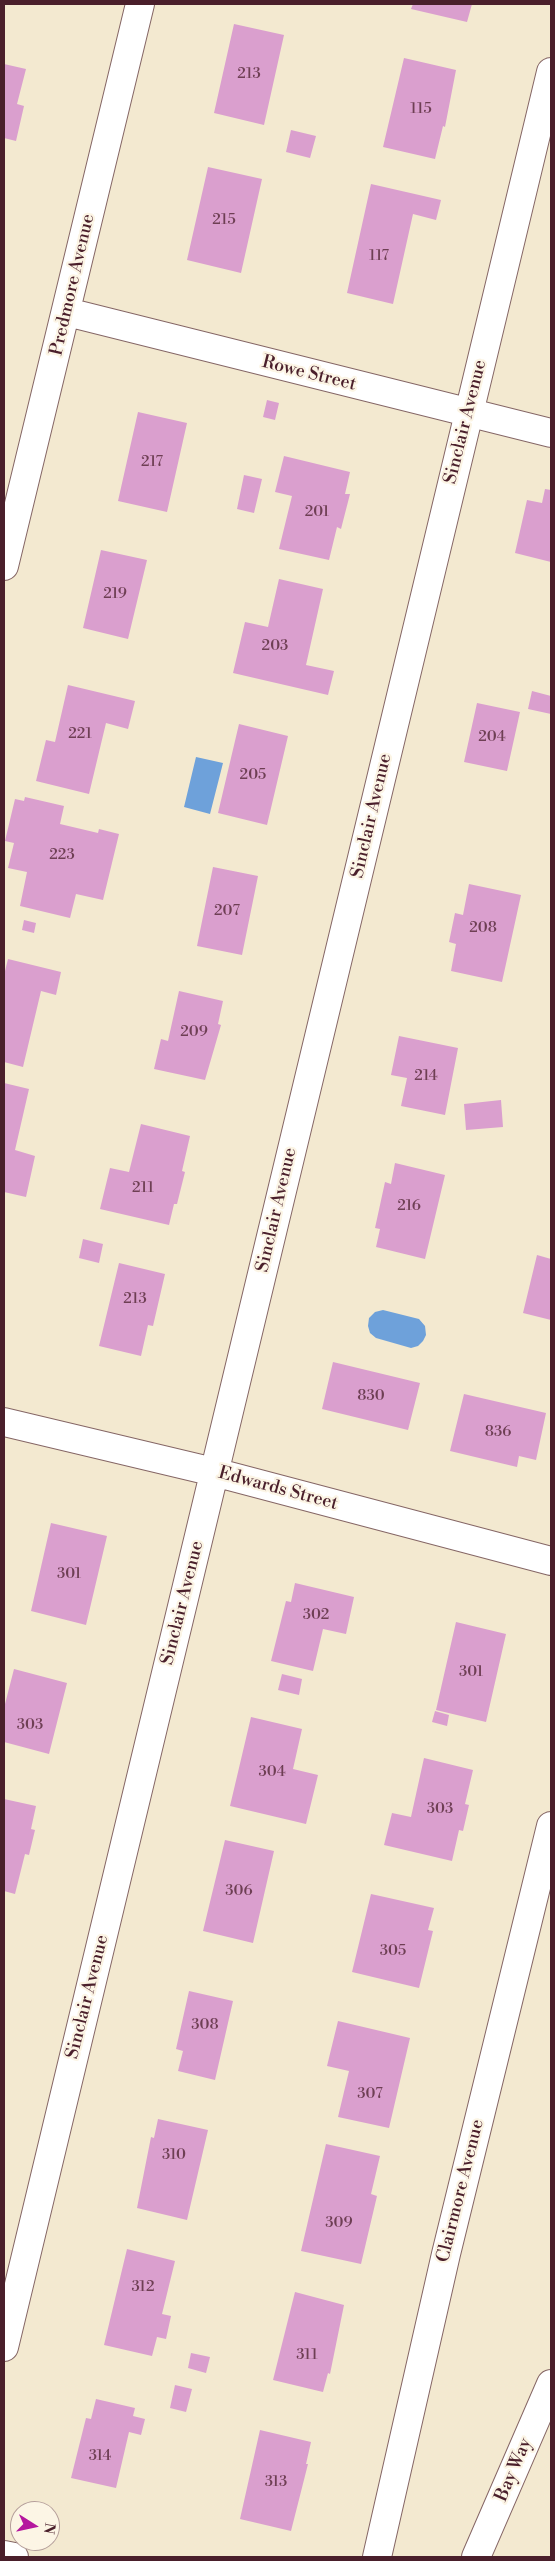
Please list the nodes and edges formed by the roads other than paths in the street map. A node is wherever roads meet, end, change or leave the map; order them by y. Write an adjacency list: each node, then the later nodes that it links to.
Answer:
1 (140, 4): 3 (street, Predmore Avenue)
2 (551, 72): 4 (street, Sinclair Avenue)
3 (67, 312): 4 (street, Rowe Street); 6 (street, Predmore Avenue)
4 (468, 414): 5 (street, Rowe Street); 8 (street, Sinclair Avenue)
5 (551, 433)
6 (4, 566)
7 (4, 1422): 8 (street, Edwards Street)
8 (214, 1472): 9 (street, Edwards Street); 11 (street, Sinclair Avenue)
9 (551, 1561)
10 (551, 1826): 15 (street, Clairmore Avenue)
11 (4, 2347)
12 (551, 2384): 16 (street, Bay Way)
13 (4, 2555): 14 (street)
14 (14, 2557)
15 (377, 2557)
16 (476, 2557)

